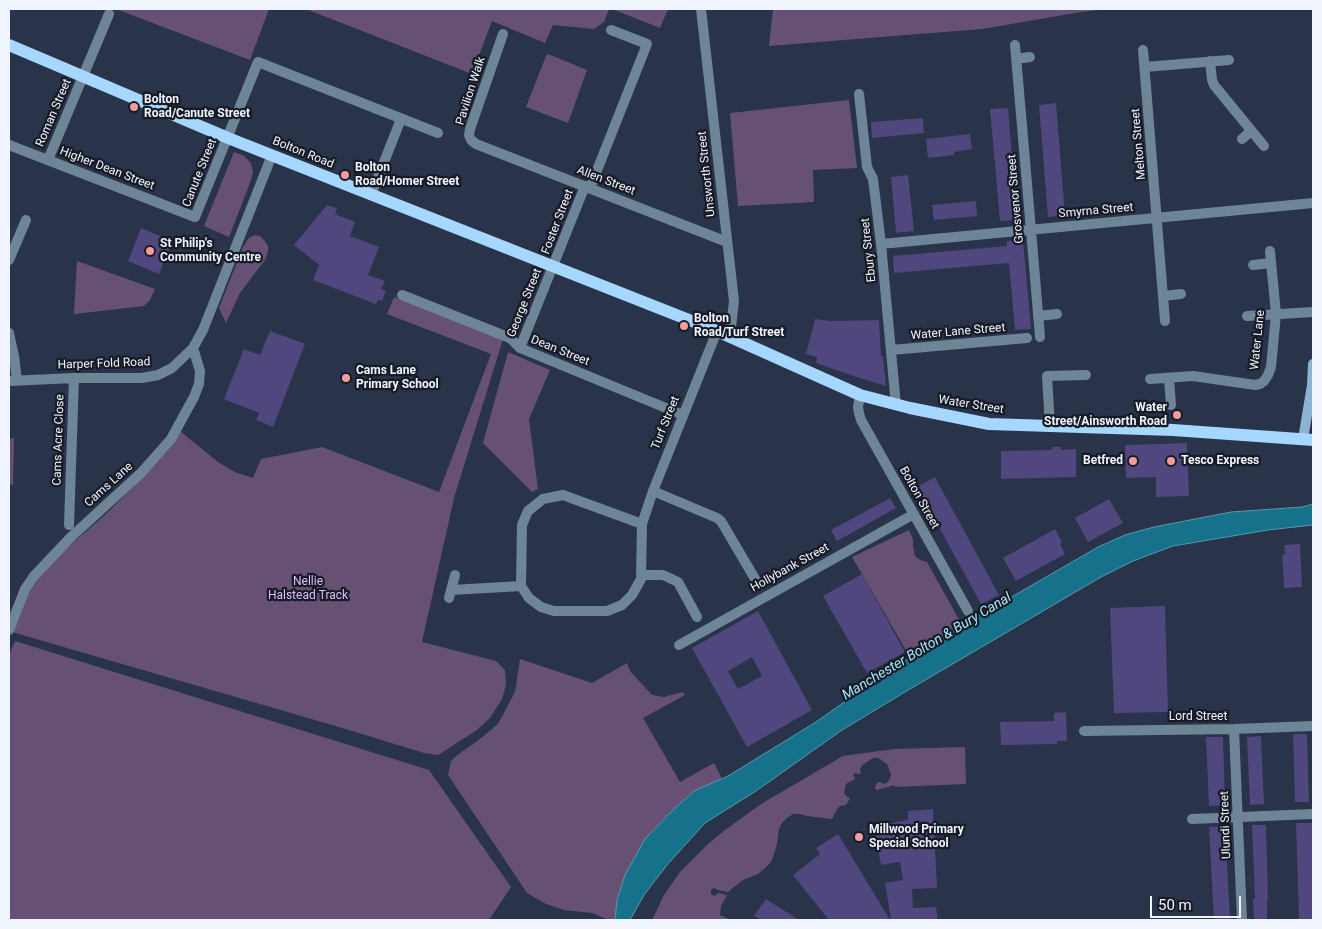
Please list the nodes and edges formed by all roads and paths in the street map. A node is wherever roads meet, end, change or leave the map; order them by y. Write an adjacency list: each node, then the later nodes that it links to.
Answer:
1 (701, 9): 32 (street, Unsworth Street)
2 (109, 14): 13 (street, Roman Street)
3 (611, 30): 25 (street, Foster Street)
4 (498, 40): 20 (street, Pavilion Walk)
5 (9, 45): 13 (main road, Bolton Road)
6 (1015, 45): 9 (street, Grosvenor Street)
7 (1143, 50): 12 (street, Melton Street)
8 (1030, 57): 9 (street)
9 (1016, 58): 31 (street, Grosvenor Street)
10 (1229, 60): 11 (street)
11 (1210, 62): 12 (street); 16 (street)
12 (1145, 67): 29 (street, Melton Street)
13 (83, 76): 18 (main road, Bolton Road); 24 (street, Roman Street)
14 (859, 94): 33 (street, Ebury Street)
15 (401, 119): 17 (street); 18 (street, Canute Street); 26 (street)
16 (1251, 131): 19 (street); 22 (street)
17 (438, 133)
18 (228, 138): 23 (main road, Bolton Road); 28 (street, Canute Street)
19 (1242, 139)
20 (476, 144): 25 (street, Allen Street)
21 (9, 145): 24 (street, Higher Dean Street)
22 (1264, 146)
23 (272, 155): 26 (main road, Bolton Road); 55 (street, Harper Fold Road)
24 (48, 160): 28 (street, Higher Dean Street)
25 (588, 187): 32 (street, Allen Street); 40 (street, Foster Street)
26 (371, 195): 40 (main road, Bolton Road)
27 (1313, 203): 29 (street, Smyrna Street)
28 (196, 217)
29 (1158, 218): 31 (street, Smyrna Street); 43 (street, Melton Street)
30 (26, 220): 34 (street)
31 (1031, 230): 33 (street, Smyrna Street); 47 (street, Grosvenor Street)
32 (727, 242): 52 (street, Unsworth Street)
33 (881, 244): 57 (street, Ebury Street)
34 (13, 249): 36 (street); 37 (street)
35 (1270, 250): 38 (street, Water Lane)
36 (24, 254)
37 (9, 260)
38 (1271, 264): 39 (street); 46 (street, Water Lane)
39 (1253, 265)
40 (554, 266): 50 (main road, Bolton Road); 56 (street, George Street)
41 (1181, 294): 43 (street)
42 (402, 295): 56 (street, Dean Street)
43 (1163, 296): 49 (street, Melton Street)
44 (1313, 312): 46 (street)
45 (1057, 314): 47 (street)
46 (1276, 314): 48 (street); 61 (street, Water Lane)
47 (1038, 316): 53 (street, Grosvenor Street)
48 (1248, 316)
49 (1165, 321)
50 (716, 331): 52 (main road, Bolton Road); 68 (street, Turf Street)
51 (9, 333): 63 (street)
52 (729, 337): 65 (main road, Water Street)
53 (1040, 337)
54 (1027, 338): 57 (street, Water Lane Street)
55 (193, 348): 60 (street, Harper Fold Road); 83 (street, Cams Lane)
56 (520, 348): 68 (street, Dean Street)
57 (891, 350): 66 (street, Ebury Street)
58 (1313, 364): 64 (main road)
59 (1086, 375): 69 (street)
60 (74, 378): 63 (street, Harper Fold Road); 72 (street, Cams Acre Close)
61 (1168, 378): 62 (street, Water Lane); 67 (street)
62 (1150, 379)
63 (13, 381)
64 (1312, 387): 70 (main road)
65 (860, 395): 66 (main road, Water Street); 74 (street, Bolton Street)
66 (896, 405): 69 (main road, Water Street)
67 (1171, 405)
68 (683, 415): 71 (street, Turf Street)
69 (1050, 426): 70 (main road, Water Street)
70 (1308, 440)
71 (652, 491): 75 (street, Turf Street); 79 (street)
72 (69, 502): 73 (street, Cams Acre Close); 76 (street, Cams Acre Close)
73 (80, 502)
74 (914, 514): 81 (street, Bolton Street); 84 (street, Hollybank Street)
75 (642, 524): 78 (street); 80 (street)
76 (68, 525)
77 (455, 574): 80 (street)
78 (641, 575): 80 (street); 82 (street)
79 (758, 584)
80 (521, 586)
81 (968, 611)
82 (697, 617)
83 (9, 630)
84 (679, 644)
85 (1313, 726): 86 (street, Lord Street)
86 (1234, 729): 87 (street, Lord Street); 89 (street, Ulundi Street)
87 (1084, 731)
88 (1313, 814): 89 (street)
89 (1238, 818): 90 (street); 91 (street, Ulundi Street)
90 (1192, 819)
91 (1242, 920)

